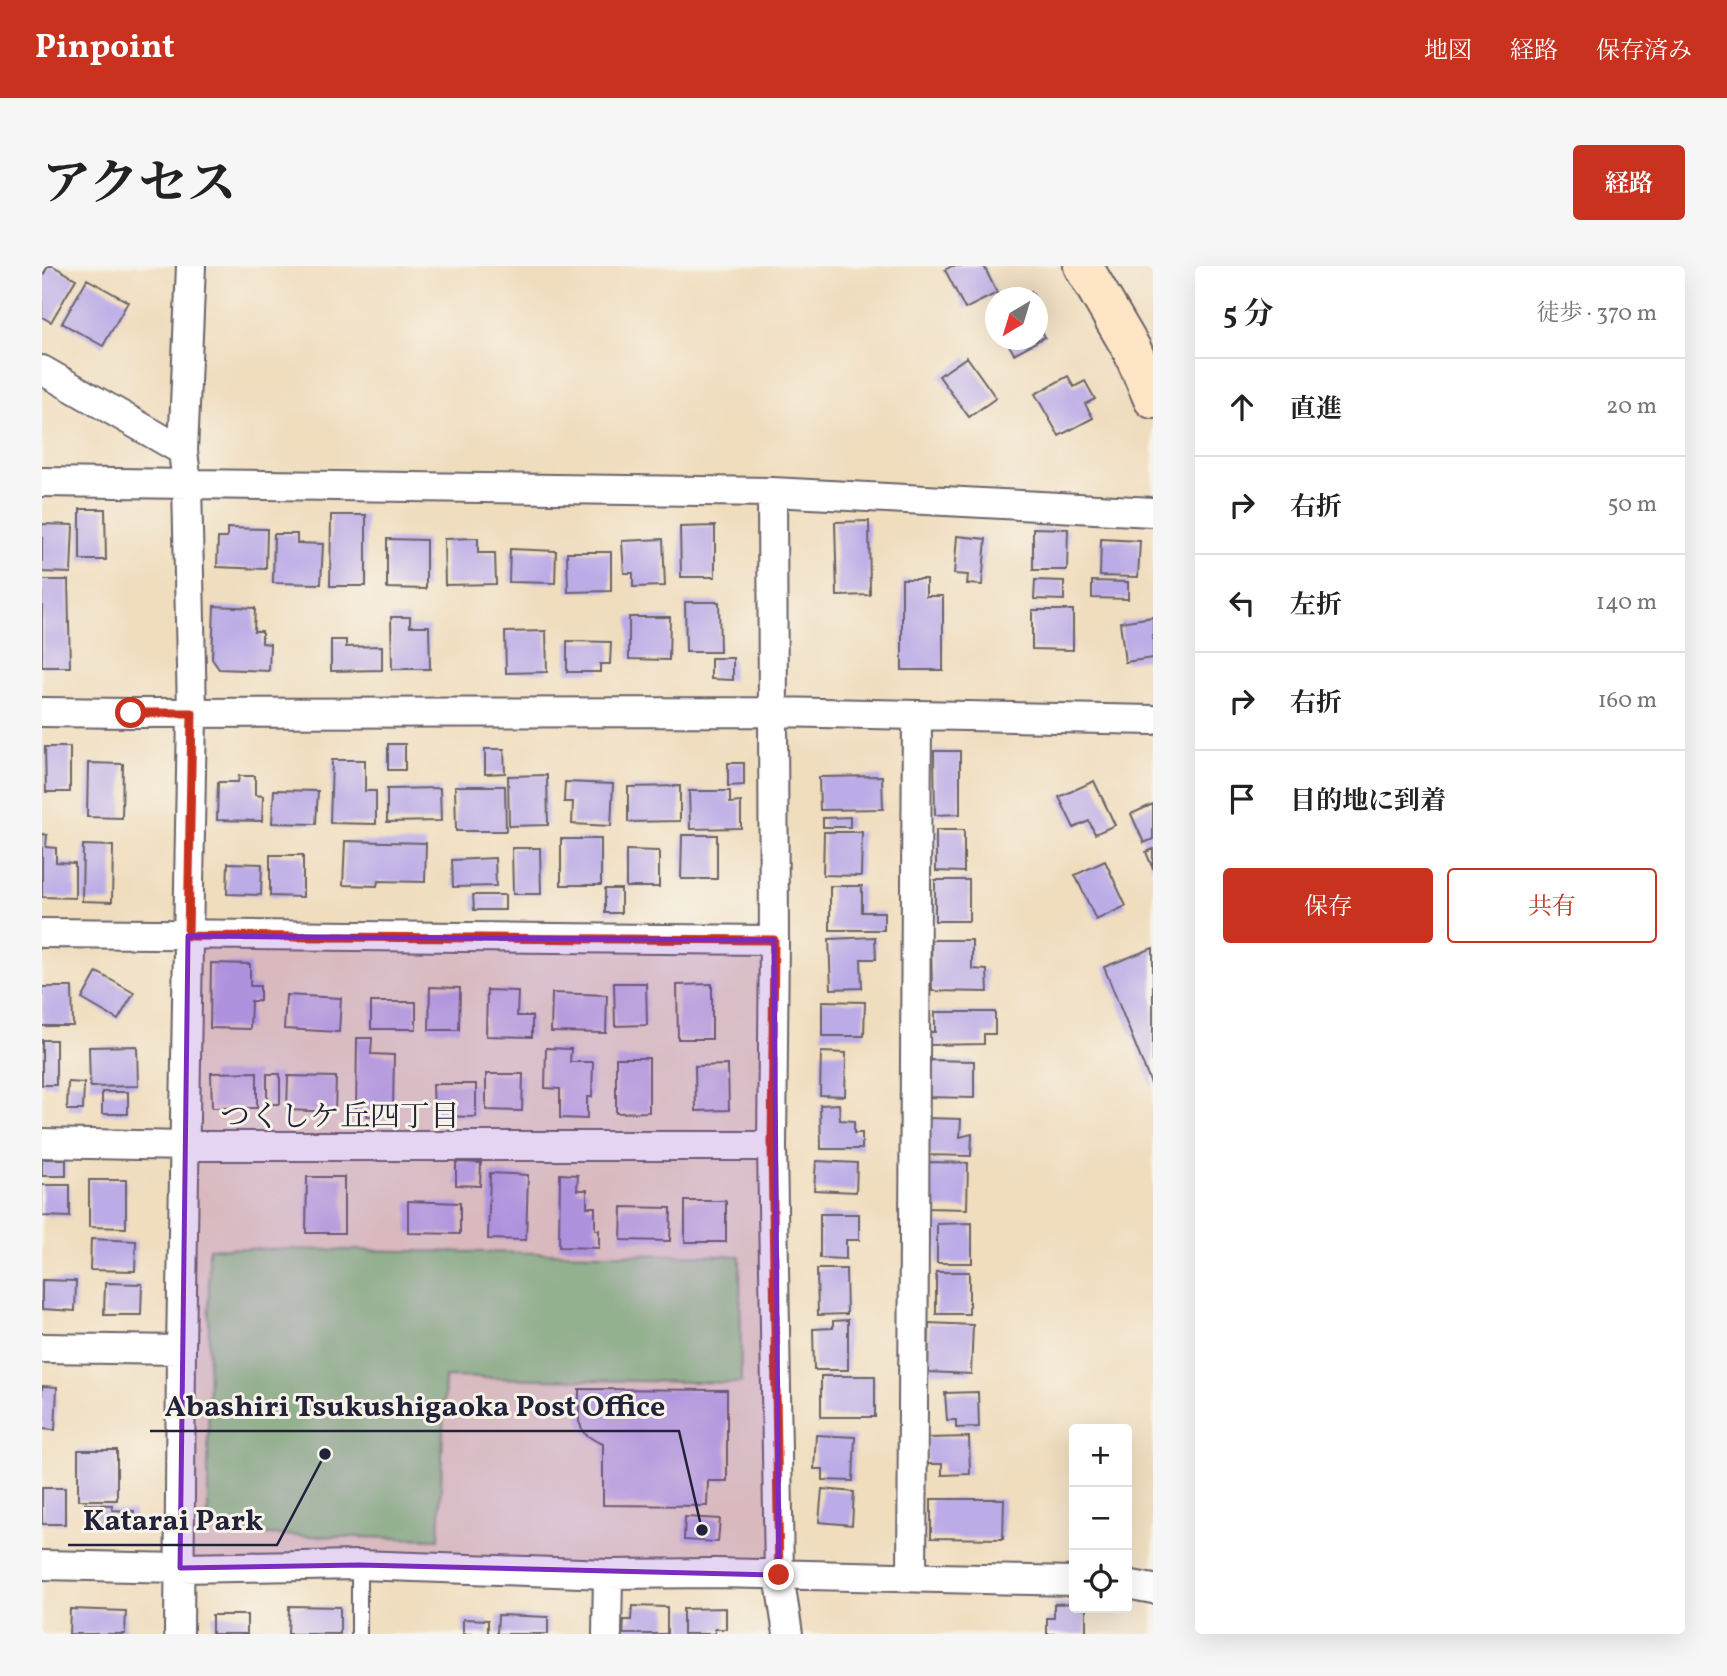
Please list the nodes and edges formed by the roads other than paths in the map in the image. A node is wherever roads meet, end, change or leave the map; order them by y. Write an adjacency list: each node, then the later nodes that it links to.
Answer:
1 (191, 266): 5 (street)
2 (1083, 266): 4 (street)
3 (42, 370): 5 (street)
4 (1153, 399)
5 (183, 451): 7 (street)
6 (42, 482): 7 (street)
7 (187, 484): 8 (street); 12 (street)
8 (772, 492): 9 (street); 11 (street)
9 (1153, 512)
10 (42, 712): 12 (street)
11 (774, 712): 12 (street); 13 (street); 17 (street)
12 (192, 713): 16 (street)
13 (917, 715): 14 (street); 28 (street)
14 (1153, 720)
15 (42, 933): 16 (street)
16 (188, 936): 17 (street); 19 (street)
17 (774, 940): 20 (street)
18 (42, 1143): 19 (street)
19 (185, 1146): 20 (street); 22 (street)
20 (772, 1146): 27 (street)
21 (42, 1348): 22 (street)
22 (181, 1350): 25 (street)
23 (42, 1565): 25 (street)
24 (359, 1565): 25 (street); 26 (street); 33 (lane)
25 (180, 1568): 32 (street)
26 (608, 1574): 27 (street); 34 (street)
27 (779, 1575): 28 (street); 35 (street)
28 (912, 1577): 29 (street)
29 (1069, 1581)
30 (1132, 1585): 31 (street)
31 (1153, 1589)
32 (179, 1634)
33 (359, 1634)
34 (607, 1634)
35 (788, 1634)

